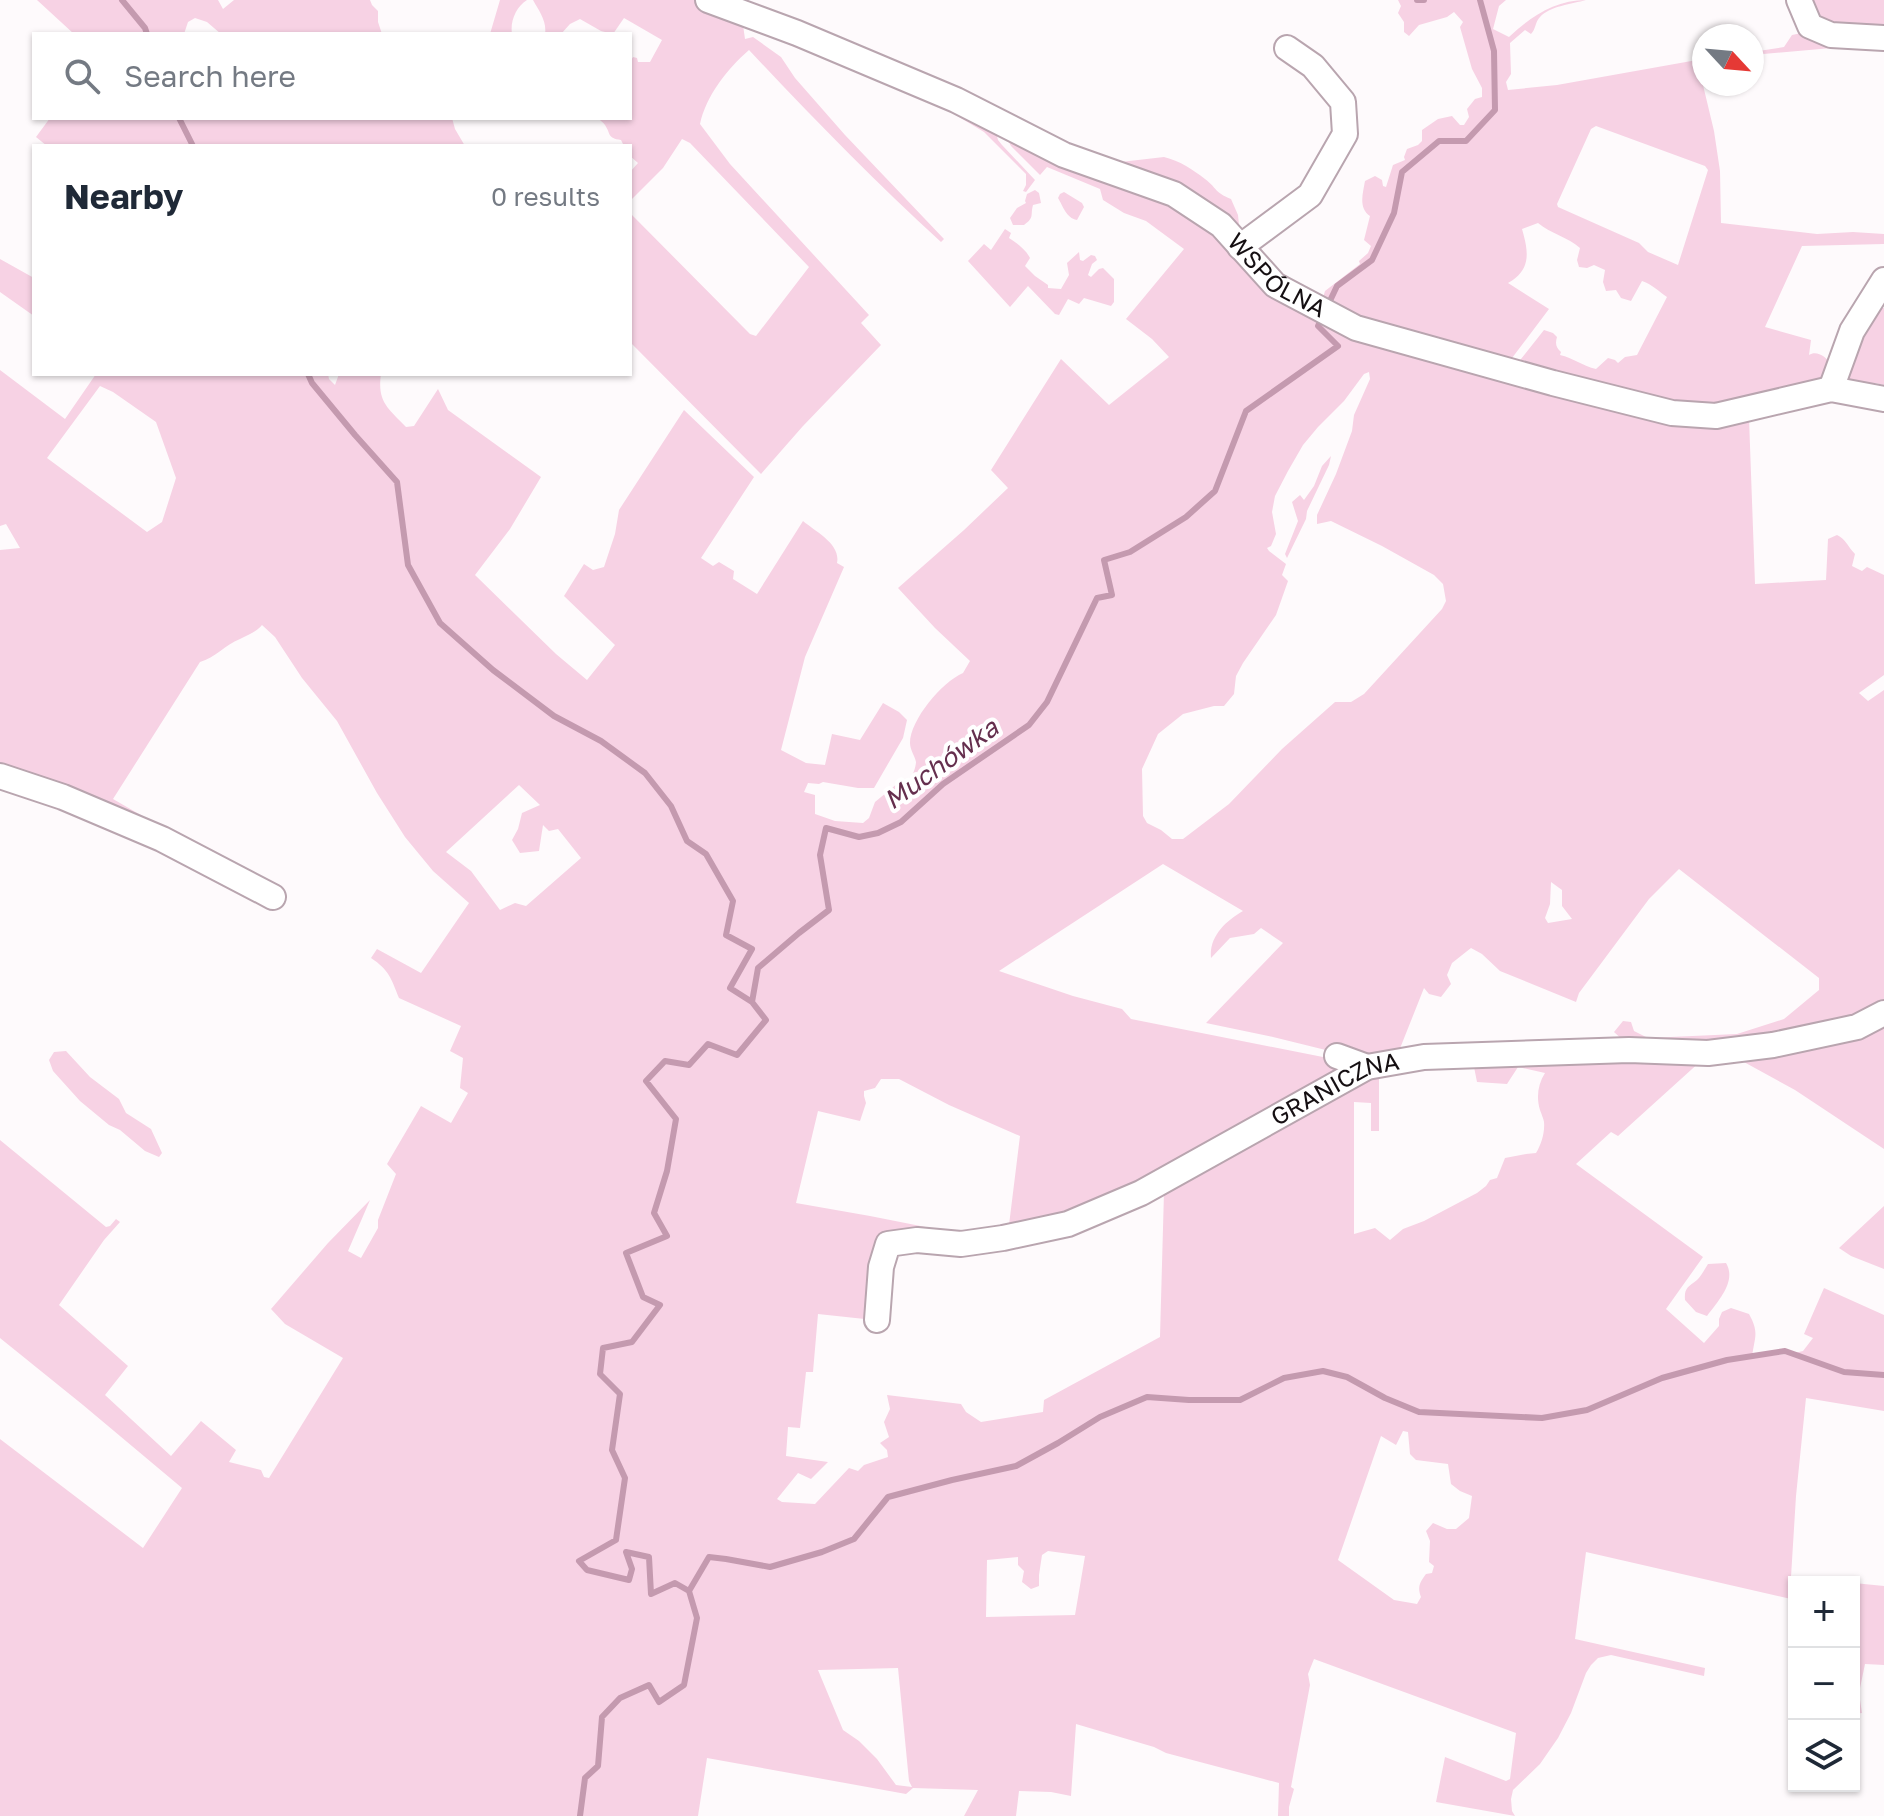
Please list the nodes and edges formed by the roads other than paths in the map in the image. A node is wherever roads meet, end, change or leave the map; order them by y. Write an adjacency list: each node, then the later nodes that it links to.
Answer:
1 (708, 0): 5 (street, WSPÓLNA)
2 (1799, 0): 3 (street)
3 (1884, 38)
4 (1287, 48): 5 (street)
5 (1240, 247): 7 (street, WSPÓLNA)
6 (1884, 280): 7 (street)
7 (1831, 389): 8 (street, WSPÓLNA)
8 (1884, 399)
9 (0, 776): 10 (street)
10 (273, 897)
11 (1884, 1013): 13 (street, GRANICZNA)
12 (1337, 1056): 13 (street)
13 (1367, 1067): 14 (street, GRANICZNA)
14 (877, 1320)

